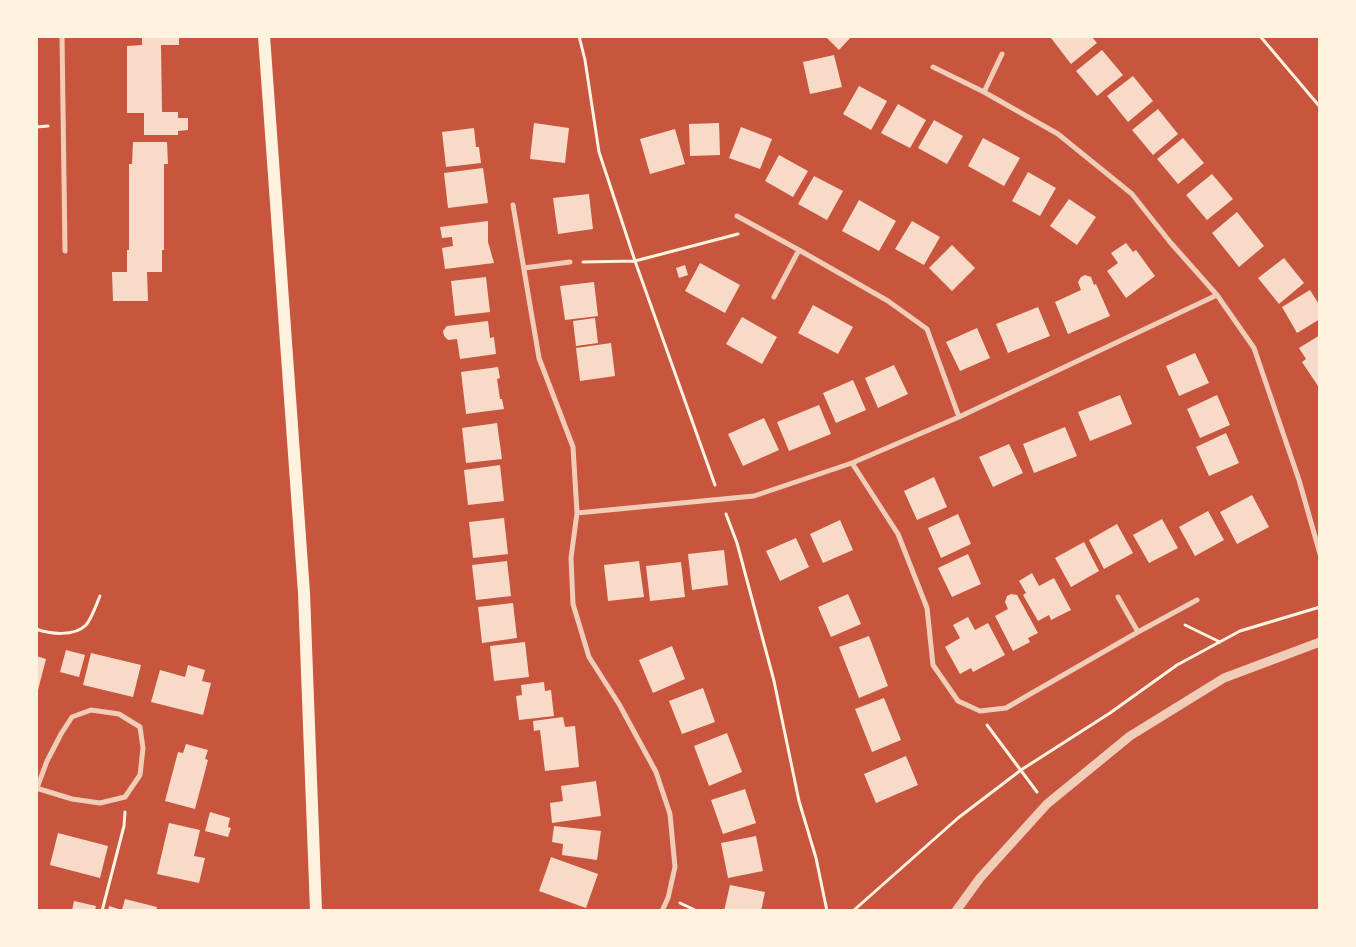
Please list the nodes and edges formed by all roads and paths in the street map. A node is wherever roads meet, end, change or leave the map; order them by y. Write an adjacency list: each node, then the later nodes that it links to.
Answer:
1 (62, 36): 14 (street)
2 (264, 36): 38 (main road)
3 (579, 36): 6 (path)
4 (1260, 36): 9 (path)
5 (1002, 54): 8 (street)
6 (585, 60)
7 (933, 67): 8 (street)
8 (984, 92): 17 (street)
9 (1320, 107)
10 (513, 206): 16 (street)
11 (737, 216): 12 (street)
12 (760, 229): 13 (street); 15 (path)
13 (799, 250): 18 (street); 19 (street)
14 (65, 251)
15 (570, 262): 16 (street)
16 (524, 268): 21 (street)
17 (1217, 295): 19 (street); 22 (street)
18 (774, 297)
19 (959, 417): 20 (street)
20 (852, 463): 21 (street); 29 (street)
21 (577, 513): 39 (street)
22 (1320, 554)
23 (100, 596): 28 (path)
24 (1118, 597): 29 (street)
25 (1197, 600): 27 (street)
26 (1320, 607): 30 (path)
27 (1168, 616): 29 (street); 30 (path)
28 (36, 629)
29 (1138, 632)
30 (1220, 642): 33 (path)
31 (1320, 642): 36 (street)
32 (988, 728): 33 (path)
33 (1021, 770): 36 (path); 40 (path)
34 (37, 788): 35 (street); 35 (street)
35 (125, 797): 37 (path)
36 (1046, 804): 41 (street)
37 (102, 911)
38 (316, 911)
39 (662, 911)
40 (853, 911)
41 (956, 911)

